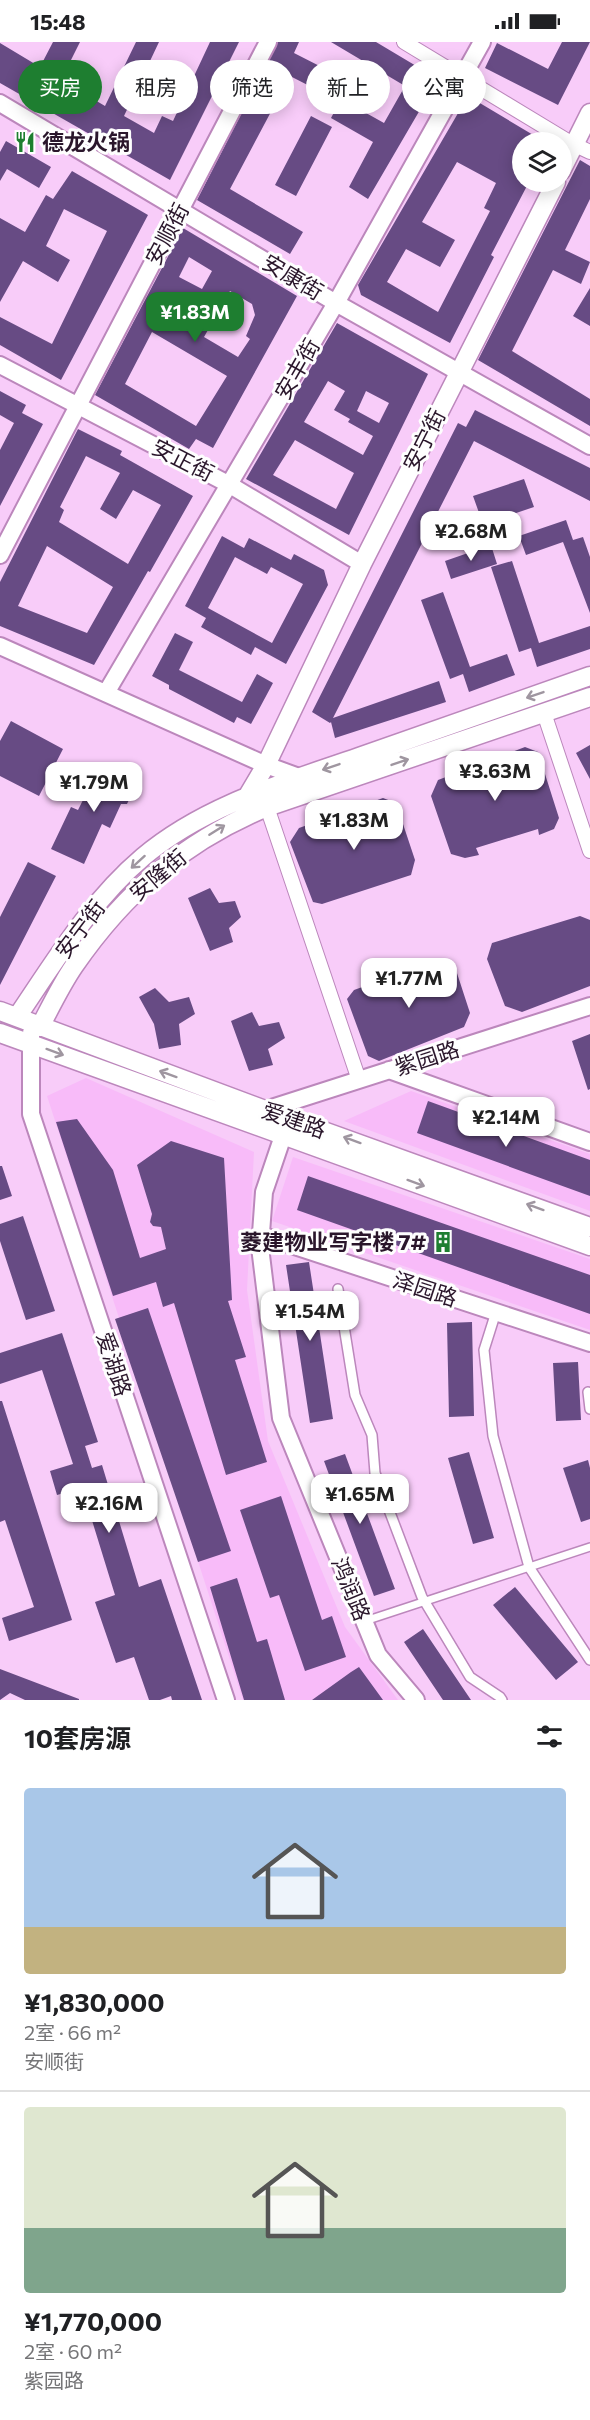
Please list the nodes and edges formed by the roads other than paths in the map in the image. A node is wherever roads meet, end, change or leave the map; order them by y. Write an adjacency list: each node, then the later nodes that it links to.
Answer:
1 (268, 42): 12 (street, 安顺街)
2 (404, 42): 4 (street)
3 (482, 42): 5 (street, 安丰街)
4 (435, 60)
5 (472, 60)
6 (486, 90): 10 (street)
7 (0, 103): 12 (street, 安康街)
8 (590, 113): 10 (main road)
9 (442, 114): 13 (street, 安丰街)
10 (582, 148)
11 (551, 192): 15 (main road, 安宁街)
12 (180, 209): 13 (street, 安康街); 16 (street, 安顺街)
13 (336, 303): 15 (street, 安康街); 18 (street, 安丰街)
14 (0, 365): 16 (street, 安正街)
15 (459, 371): 17 (street, 安康街); 20 (main road, 安宁街)
16 (77, 406): 18 (street, 安正街); 19 (street, 安顺街)
17 (590, 446)
18 (230, 485): 20 (street, 安正街); 23 (street, 安丰街)
19 (0, 555)
20 (362, 564): 26 (main road, 安宁街)
21 (0, 646): 23 (street)
22 (590, 676): 27 (main road, one-way to 27)
23 (106, 693): 26 (street)
24 (590, 697): 25 (main road, 安隆街)
25 (544, 713): 28 (main road, 安隆街, one-way to 25); 31 (street)
26 (266, 765): 27 (street); 29 (main road, 安宁街)
27 (300, 777): 28 (street); 29 (main road, 安宁街)
28 (328, 787): 30 (main road, 安隆街)
29 (247, 797): 33 (main road, 安宁街, one-way to 33)
30 (267, 807): 33 (main road, 安隆街, one-way to 30); 37 (street)
31 (590, 851)
32 (590, 1006): 36 (street, 紫园路)
33 (22, 1019): 35 (street, 爱湖路); 38 (main road, 爱建路, one-way to 33)
34 (0, 1033): 35 (main road, 爱建路)
35 (31, 1043): 40 (main road, 爱建路, one-way to 40); 55 (street, 爱湖路)
36 (389, 1070): 37 (street, 紫园路); 41 (street)
37 (359, 1080): 38 (street, 紫园路)
38 (265, 1110): 39 (main road, 爱建路)
39 (290, 1118): 40 (street, 鸿润路); 42 (main road, 爱建路, one-way to 39)
40 (283, 1135): 43 (street, 鸿润路); 44 (main road, 爱建路, one-way to 44)
41 (590, 1142)
42 (590, 1227)
43 (261, 1235): 46 (street, 泽园路); 53 (street, 鸿润路)
44 (590, 1246)
45 (338, 1289): 52 (street)
46 (496, 1312): 47 (street, 泽园路); 51 (street)
47 (590, 1343)
48 (588, 1392): 49 (street)
49 (590, 1409)
50 (590, 1547): 51 (lane)
51 (529, 1567): 52 (lane); 54 (street)
52 (425, 1601): 53 (lane); 57 (street)
53 (365, 1622): 56 (street, 鸿润路)
54 (590, 1660)
55 (226, 1700)
56 (416, 1700)
57 (502, 1700)

